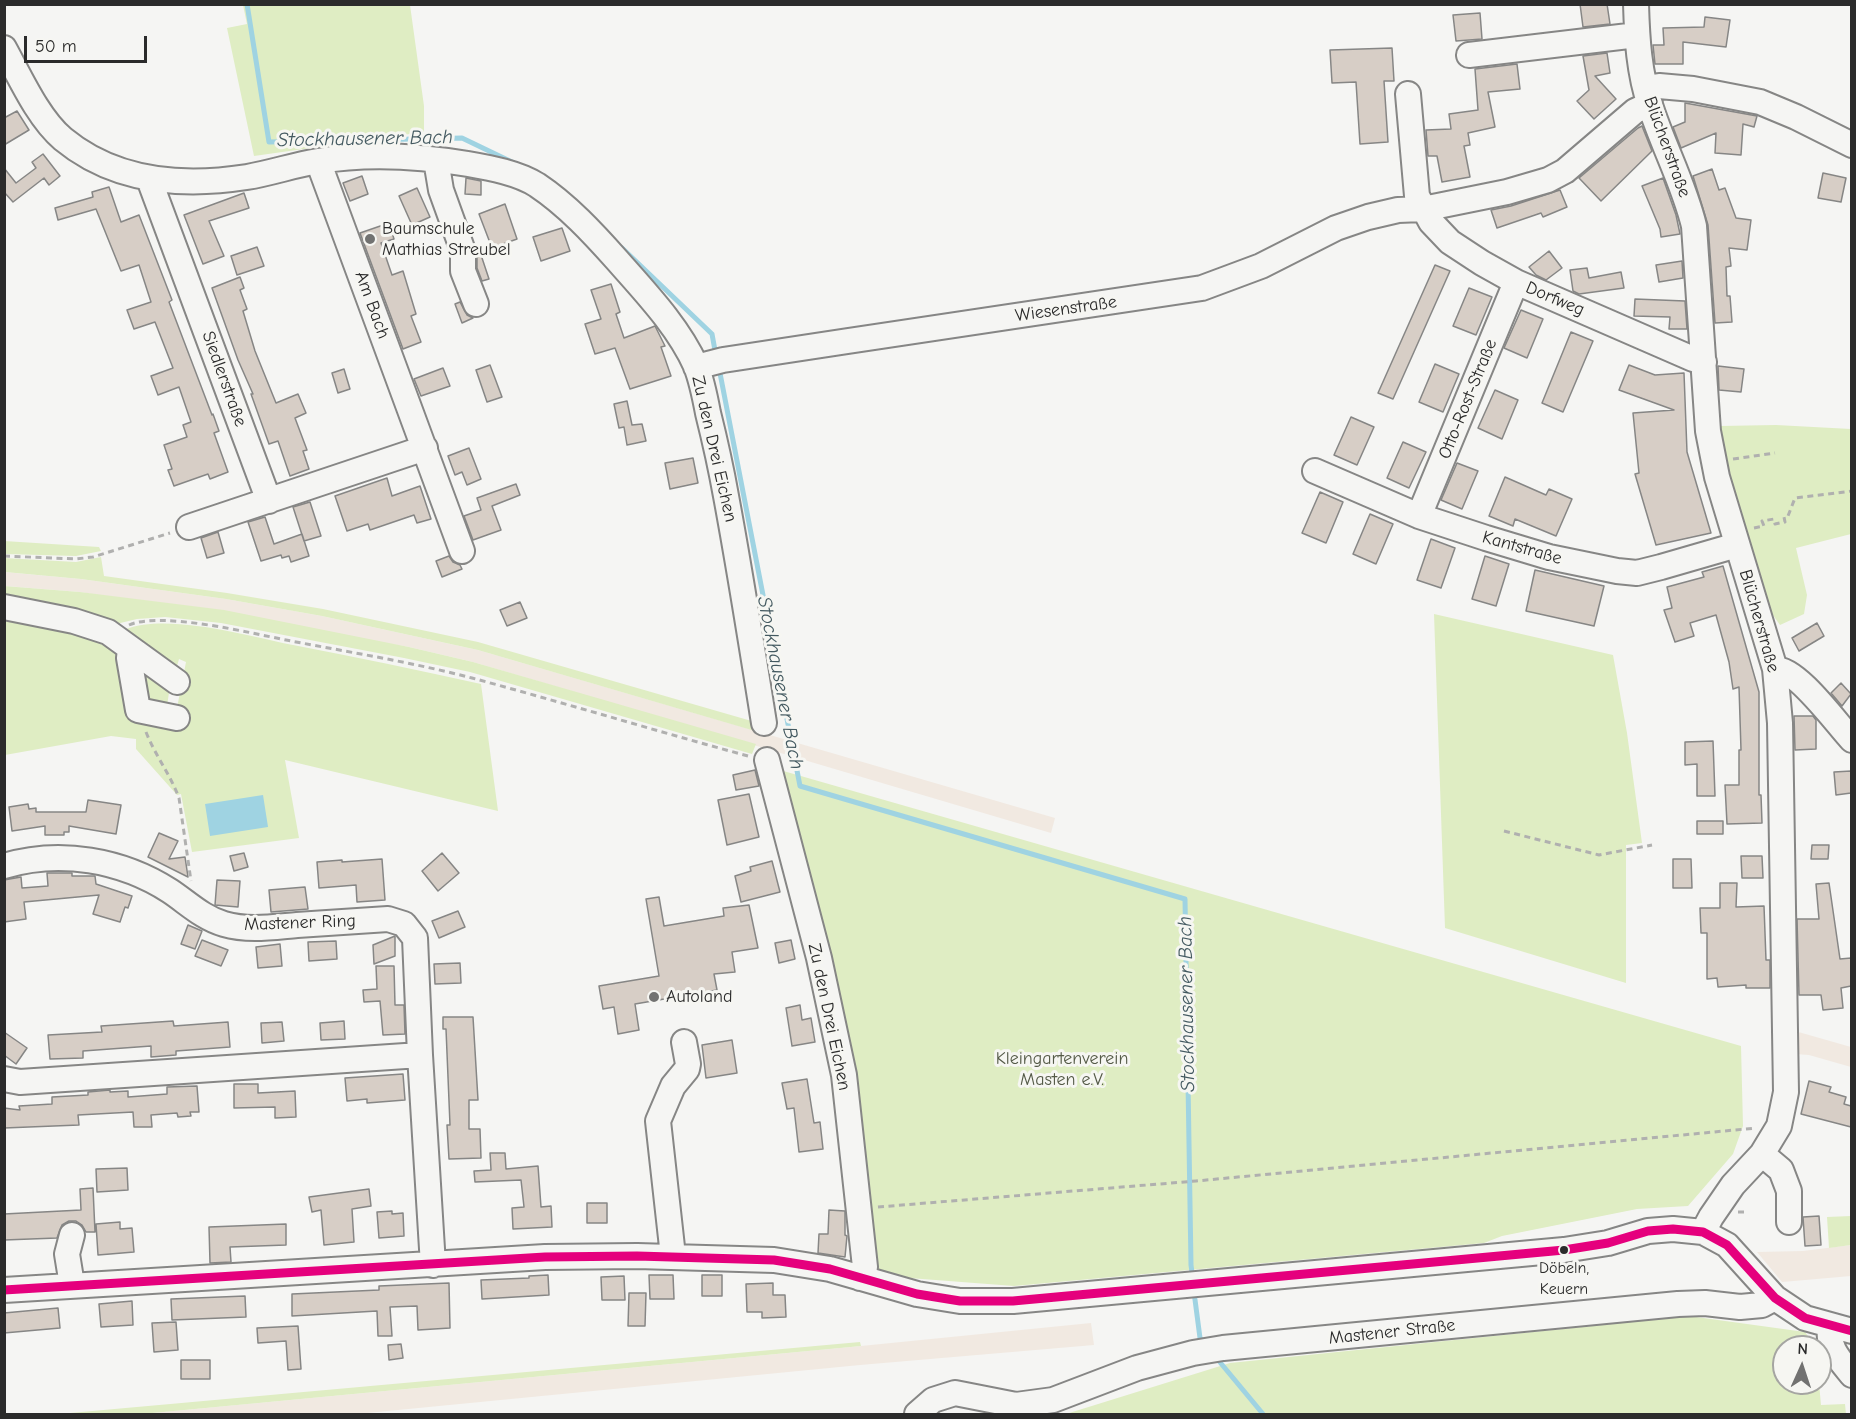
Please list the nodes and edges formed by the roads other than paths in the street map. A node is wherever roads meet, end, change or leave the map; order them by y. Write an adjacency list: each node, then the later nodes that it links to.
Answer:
1 (1636, 4): 2 (street, Blücherstraße)
2 (1637, 34): 4 (street); 6 (street, Blücherstraße)
3 (4, 48): 10 (street, Zu den Drei Eichen)
4 (1469, 55)
5 (1408, 94): 11 (street)
6 (1648, 96): 7 (street); 11 (street, Wiesenstraße); 14 (street, Blücherstraße)
7 (1851, 145)
8 (436, 160): 9 (street, Zu den Drei Eichen); 13 (street); 15 (street, Zu den Drei Eichen)
9 (318, 161): 10 (street, Zu den Drei Eichen); 16 (street, Am Bach)
10 (149, 179): 18 (street, Siedlerstraße)
11 (1423, 209): 12 (street, Dorfweg); 15 (street, Wiesenstraße)
12 (1516, 282): 14 (street, Dorfweg); 19 (street, Otto-Rost-Straße)
13 (476, 304)
14 (1704, 362): 21 (street, Blücherstraße)
15 (709, 363): 26 (street, Zu den Drei Eichen)
16 (425, 448): 18 (street); 22 (street, Am Bach)
17 (1315, 471): 19 (street, Kantstraße)
18 (269, 501): 20 (street)
19 (1419, 516): 21 (street, Kantstraße)
20 (189, 527)
21 (1737, 545): 25 (street, Blücherstraße)
22 (462, 551)
23 (4, 607): 24 (street)
24 (123, 643): 24 (street)
25 (1775, 669): 27 (street); 33 (street, Blücherstraße)
26 (764, 723)
27 (1851, 740)
28 (767, 760): 39 (street, Zu den Drei Eichen)
29 (4, 866): 31 (street, Mastener Ring)
30 (684, 1042): 37 (street)
31 (420, 1055): 32 (street); 38 (street, Mastener Ring)
32 (4, 1079)
33 (1762, 1154): 34 (street); 35 (street, Blücherstraße)
34 (1789, 1222)
35 (1703, 1232): 39 (street); 42 (street)
36 (72, 1235): 40 (street)
37 (673, 1256): 38 (street); 39 (street)
38 (433, 1265): 40 (street)
39 (860, 1278)
40 (72, 1285): 41 (street)
41 (4, 1290)
42 (1774, 1298): 43 (street); 45 (street, Mastener Straße)
43 (1841, 1328): 44 (street)
44 (1851, 1375)
45 (916, 1414)

